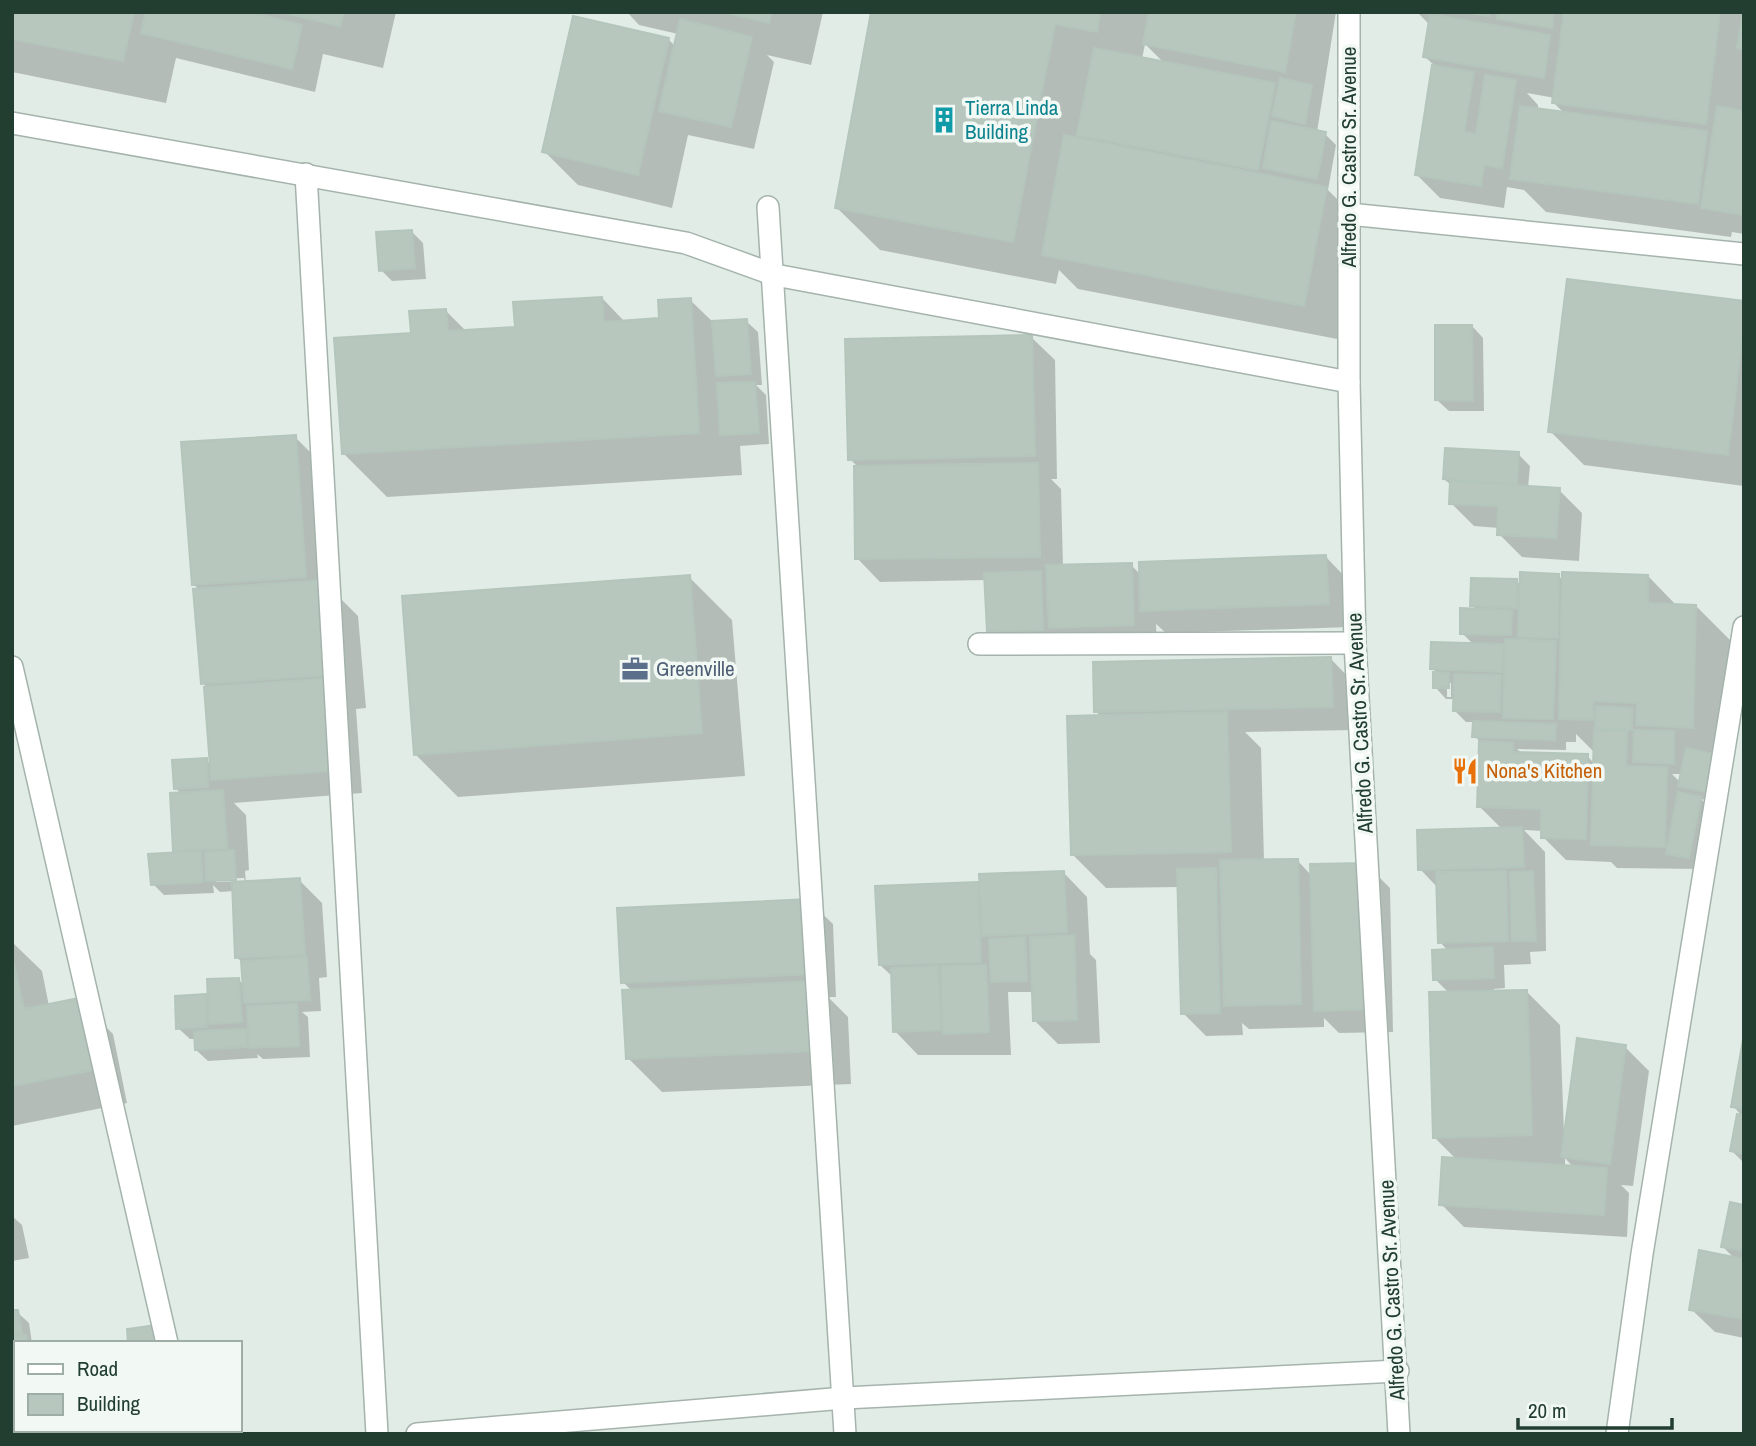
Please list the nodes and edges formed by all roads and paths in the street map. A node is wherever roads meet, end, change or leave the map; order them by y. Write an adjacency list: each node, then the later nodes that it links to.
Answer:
1 (1349, 12): 5 (street, Alfredo G. Castro Sr. Avenue)
2 (12, 123): 3 (street)
3 (306, 174): 7 (street); 16 (street)
4 (768, 207): 7 (street)
5 (1349, 214): 6 (street); 8 (street, Alfredo G. Castro Sr. Avenue)
6 (1744, 254)
7 (775, 275): 8 (street); 15 (street)
8 (1349, 382): 10 (street, Alfredo G. Castro Sr. Avenue)
9 (1744, 627): 20 (street)
10 (1355, 643): 11 (street); 14 (street, Alfredo G. Castro Sr. Avenue)
11 (979, 644)
12 (12, 667): 13 (street)
13 (167, 1341)
14 (1398, 1371): 15 (street); 19 (street, Alfredo G. Castro Sr. Avenue)
15 (844, 1398): 17 (street); 18 (street)
16 (377, 1434)
17 (417, 1434)
18 (845, 1434)
19 (1399, 1434)
20 (1617, 1434)

